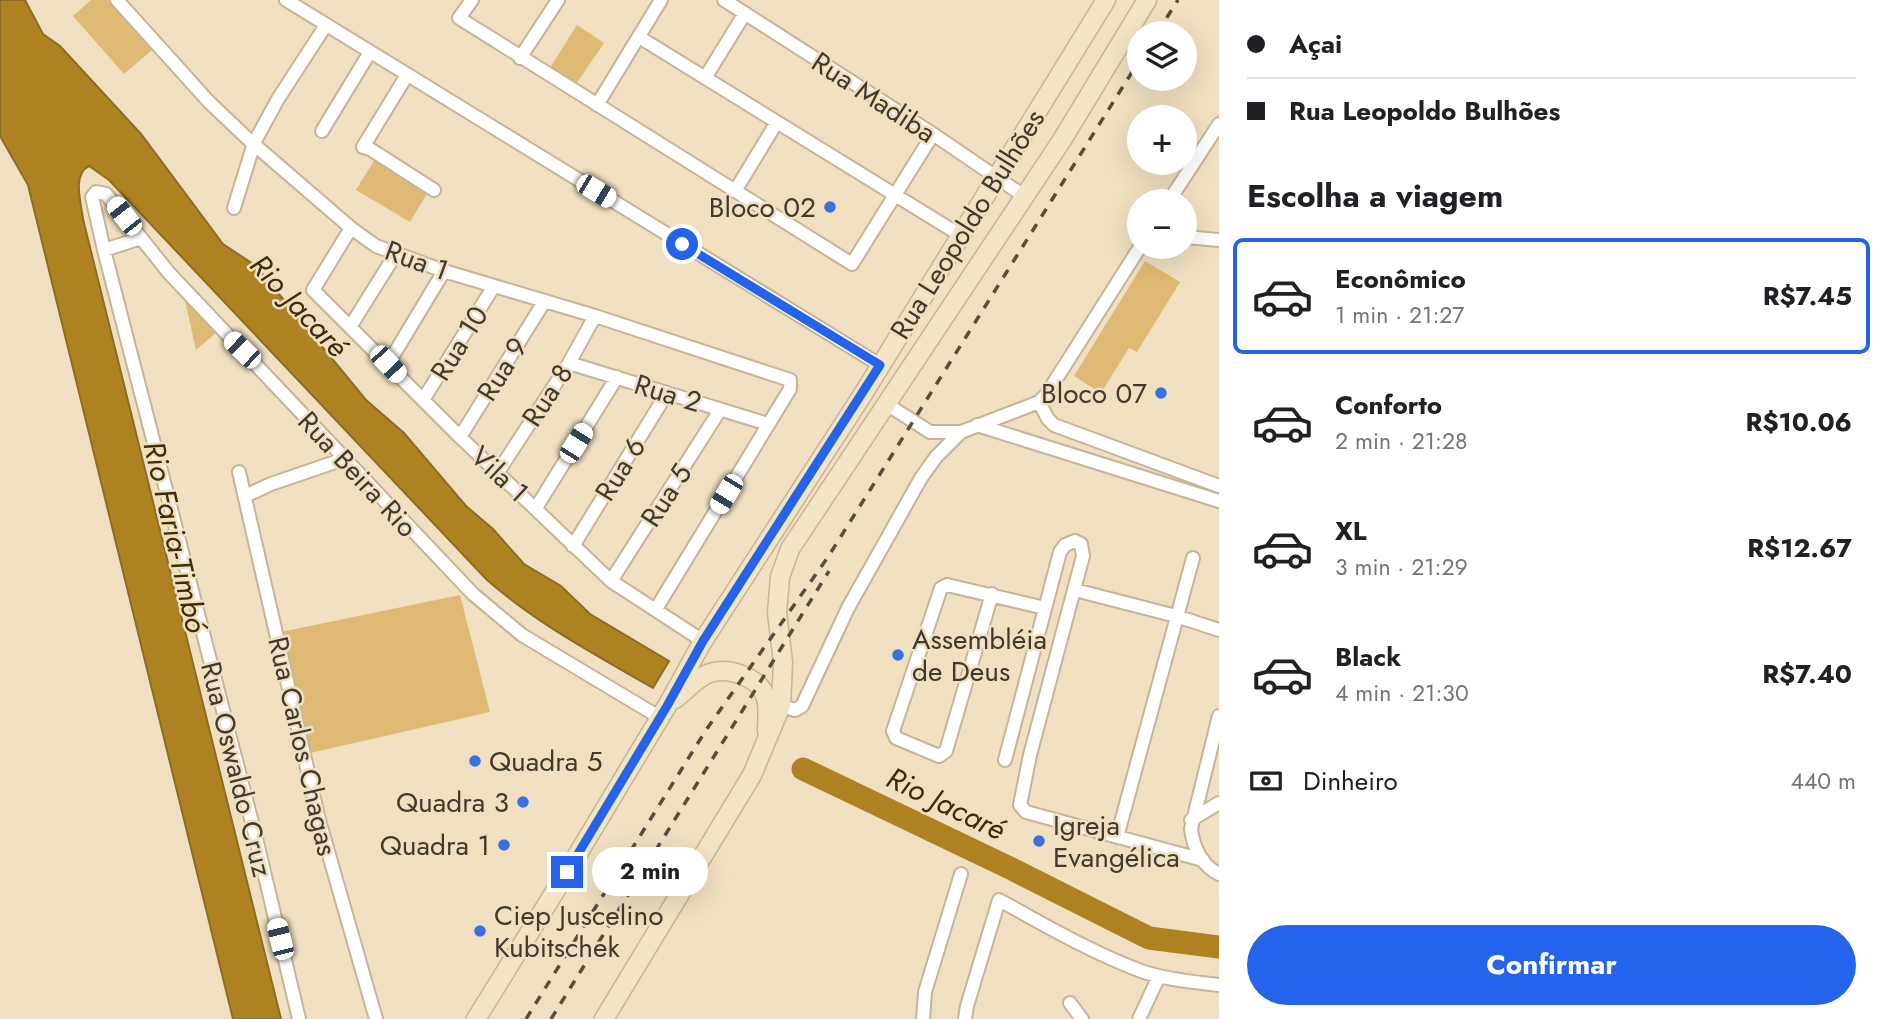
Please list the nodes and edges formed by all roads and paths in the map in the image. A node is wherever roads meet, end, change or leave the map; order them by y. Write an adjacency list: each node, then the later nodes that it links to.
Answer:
1 (117, 0): 21 (street, Rua 1)
2 (286, 0): 10 (street)
3 (472, 0): 13 (street)
4 (558, 0): 13 (street)
5 (661, 0): 11 (street)
6 (724, 0): 9 (street, Rua Madiba)
7 (1106, 0): 22 (main road, Rua Leopoldo Bulhões)
8 (1147, 0): 28 (main road, Rua Leopoldo Bulhões)
9 (745, 13): 15 (street); 20 (street, Rua Madiba)
10 (326, 25): 12 (street); 21 (street)
11 (639, 37): 15 (street); 16 (street)
12 (370, 52): 14 (street); 19 (street)
13 (520, 58): 16 (street)
14 (407, 75): 24 (street); 45 (street)
15 (705, 78): 17 (street)
16 (597, 106): 25 (street)
17 (776, 122): 25 (street); 27 (street)
18 (1219, 124): 23 (street)
19 (321, 131)
20 (933, 134): 22 (street, Rua Madiba); 27 (street)
21 (254, 144): 29 (street); 30 (street, Rua 1)
22 (997, 177): 28 (street, Rua Madiba); 31 (main road, Rua Leopoldo Bulhões)
23 (1177, 189)
24 (434, 190)
25 (734, 191): 27 (street)
26 (94, 194): 32 (street, Rua Beira Rio); 35 (street, Rua Oswaldo Cruz)
27 (895, 194): 31 (street)
28 (1024, 195): 50 (main road, Rua Leopoldo Bulhões)
29 (234, 208)
30 (351, 228): 36 (street, Rua 1); 42 (street, Vila 1)
31 (960, 235): 45 (main road, Rua Leopoldo Bulhões)
32 (141, 238): 35 (street); 56 (street, Rua Beira Rio)
33 (1197, 238): 34 (street)
34 (1219, 240)
35 (104, 250): 87 (street, Rua Oswaldo Cruz)
36 (394, 255): 38 (street, Rua 1); 42 (street)
37 (1132, 259): 49 (street)
38 (444, 271): 39 (street, Rua 1); 44 (street)
39 (494, 286): 40 (street, Rua 1); 48 (street, Rua 10)
40 (544, 302): 41 (street, Rua 1); 55 (street, Rua 9)
41 (595, 316): 43 (street, Rua 8); 52 (street, Rua 1)
42 (350, 327): 44 (street, Vila 1)
43 (569, 363): 46 (street, Rua 2); 58 (street, Rua 8)
44 (388, 364): 48 (street, Vila 1)
45 (880, 365): 72 (main road, Rua Leopoldo Bulhões)
46 (617, 377): 47 (street, Rua 2); 62 (street)
47 (667, 393): 51 (street, Rua 2); 63 (street, Rua 6)
48 (423, 400): 55 (street, Vila 1)
49 (1039, 402): 53 (street); 59 (street)
50 (888, 405): 54 (street); 73 (main road, Rua Leopoldo Bulhões)
51 (720, 410): 52 (street, Rua 2); 65 (street, Rua 5)
52 (768, 424): 69 (street)
53 (977, 425): 54 (street); 61 (street)
54 (961, 432): 73 (street)
55 (460, 437): 58 (street, Vila 1)
56 (344, 459): 60 (street); 74 (street, Rua Beira Rio)
57 (239, 472): 60 (street, Rua Carlos Chagas)
58 (498, 472): 62 (street, Vila 1)
59 (1219, 486)
60 (245, 496): 88 (street, Rua Carlos Chagas)
61 (1219, 501)
62 (536, 508): 63 (street, Vila 1)
63 (573, 545): 65 (street, Vila 1)
64 (1192, 558): 70 (street)
65 (611, 581): 69 (street, Vila 1)
66 (1075, 590): 68 (street); 70 (street); 80 (street)
67 (992, 594): 67 (street); 68 (street)
68 (1045, 608): 77 (street)
69 (656, 609): 72 (street, Vila 1)
70 (1176, 616): 71 (street); 80 (street)
71 (1219, 630)
72 (703, 641): 74 (main road, Rua Leopoldo Bulhões)
73 (781, 706): 76 (main road, Rua Leopoldo Bulhões)
74 (663, 712): 76 (main road); 89 (main road, Rua Leopoldo Bulhões)
75 (1219, 716): 79 (street)
76 (767, 738): 90 (main road, Rua Leopoldo Bulhões)
77 (1005, 760)
78 (1219, 803): 79 (street)
79 (1191, 820): 81 (street)
80 (1117, 836): 81 (street)
81 (1203, 860): 83 (street)
82 (961, 874): 91 (street)
83 (1219, 874)
84 (1159, 976): 85 (street); 92 (street); 94 (street)
85 (1219, 985)
86 (1070, 1003): 93 (street)
87 (299, 1019)
88 (376, 1019)
89 (475, 1019)
90 (604, 1019)
91 (923, 1019)
92 (965, 1019)
93 (1082, 1019)
94 (1139, 1019)

